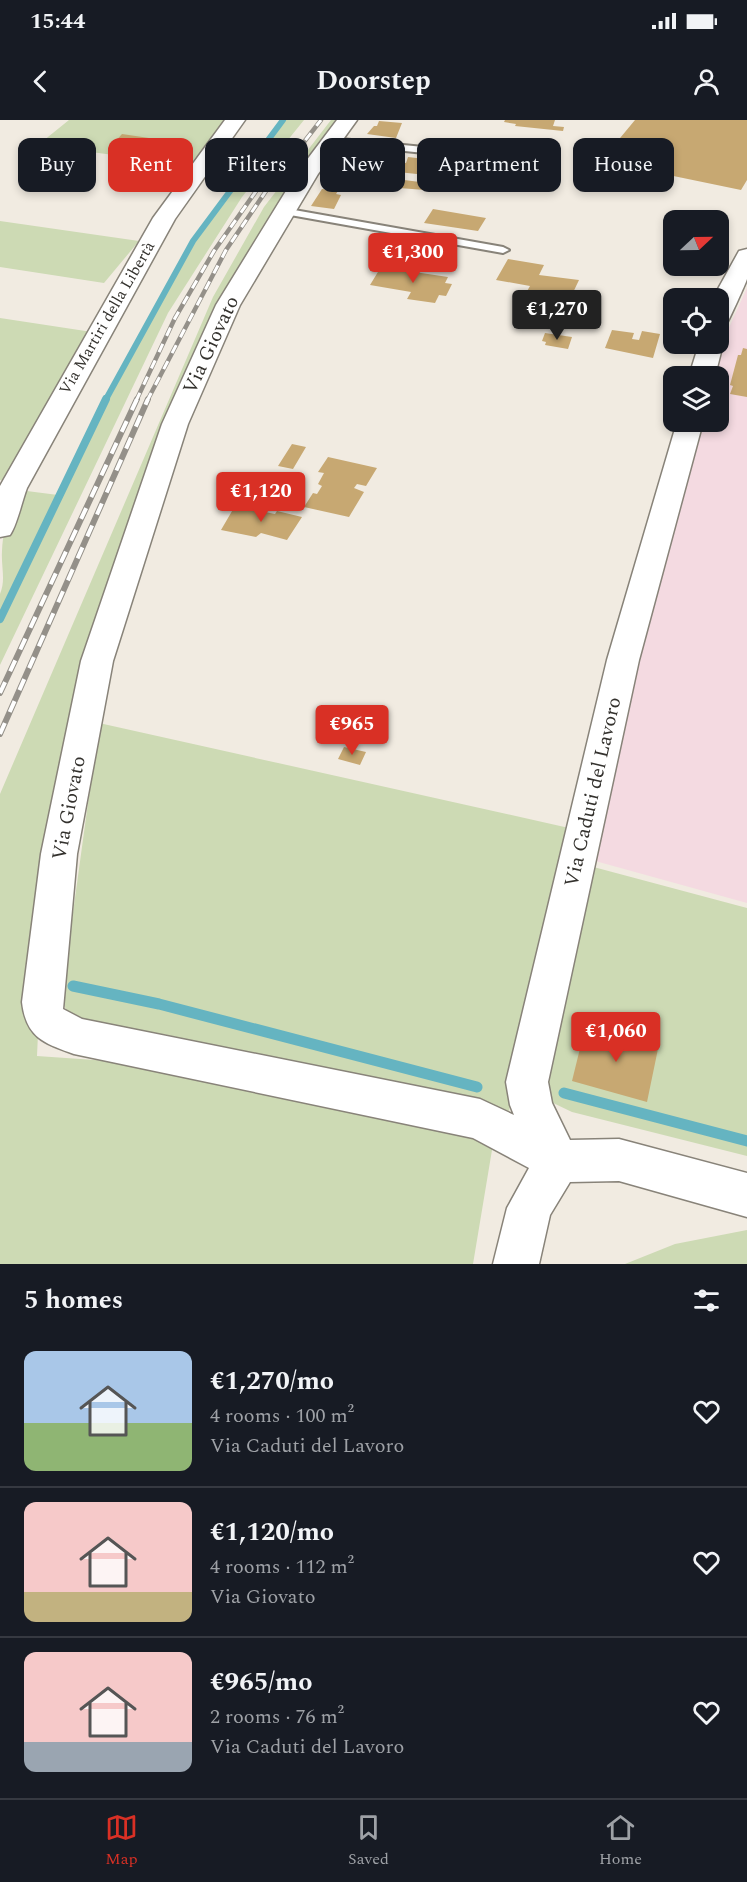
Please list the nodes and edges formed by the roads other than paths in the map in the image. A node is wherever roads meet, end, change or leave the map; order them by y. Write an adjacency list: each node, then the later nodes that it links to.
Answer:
1 (235, 120): 9 (street, Via Martiri della Libertà)
2 (339, 131): 3 (lane); 4 (street, Via Giovato)
3 (417, 147)
4 (283, 211): 5 (lane); 10 (street, Via Giovato)
5 (503, 250)
6 (747, 256): 7 (street)
7 (729, 292)
8 (687, 432): 10 (street, Via Caduti del Lavoro)
9 (0, 528)
10 (558, 1161): 11 (street); 12 (street)
11 (747, 1195)
12 (516, 1264)

